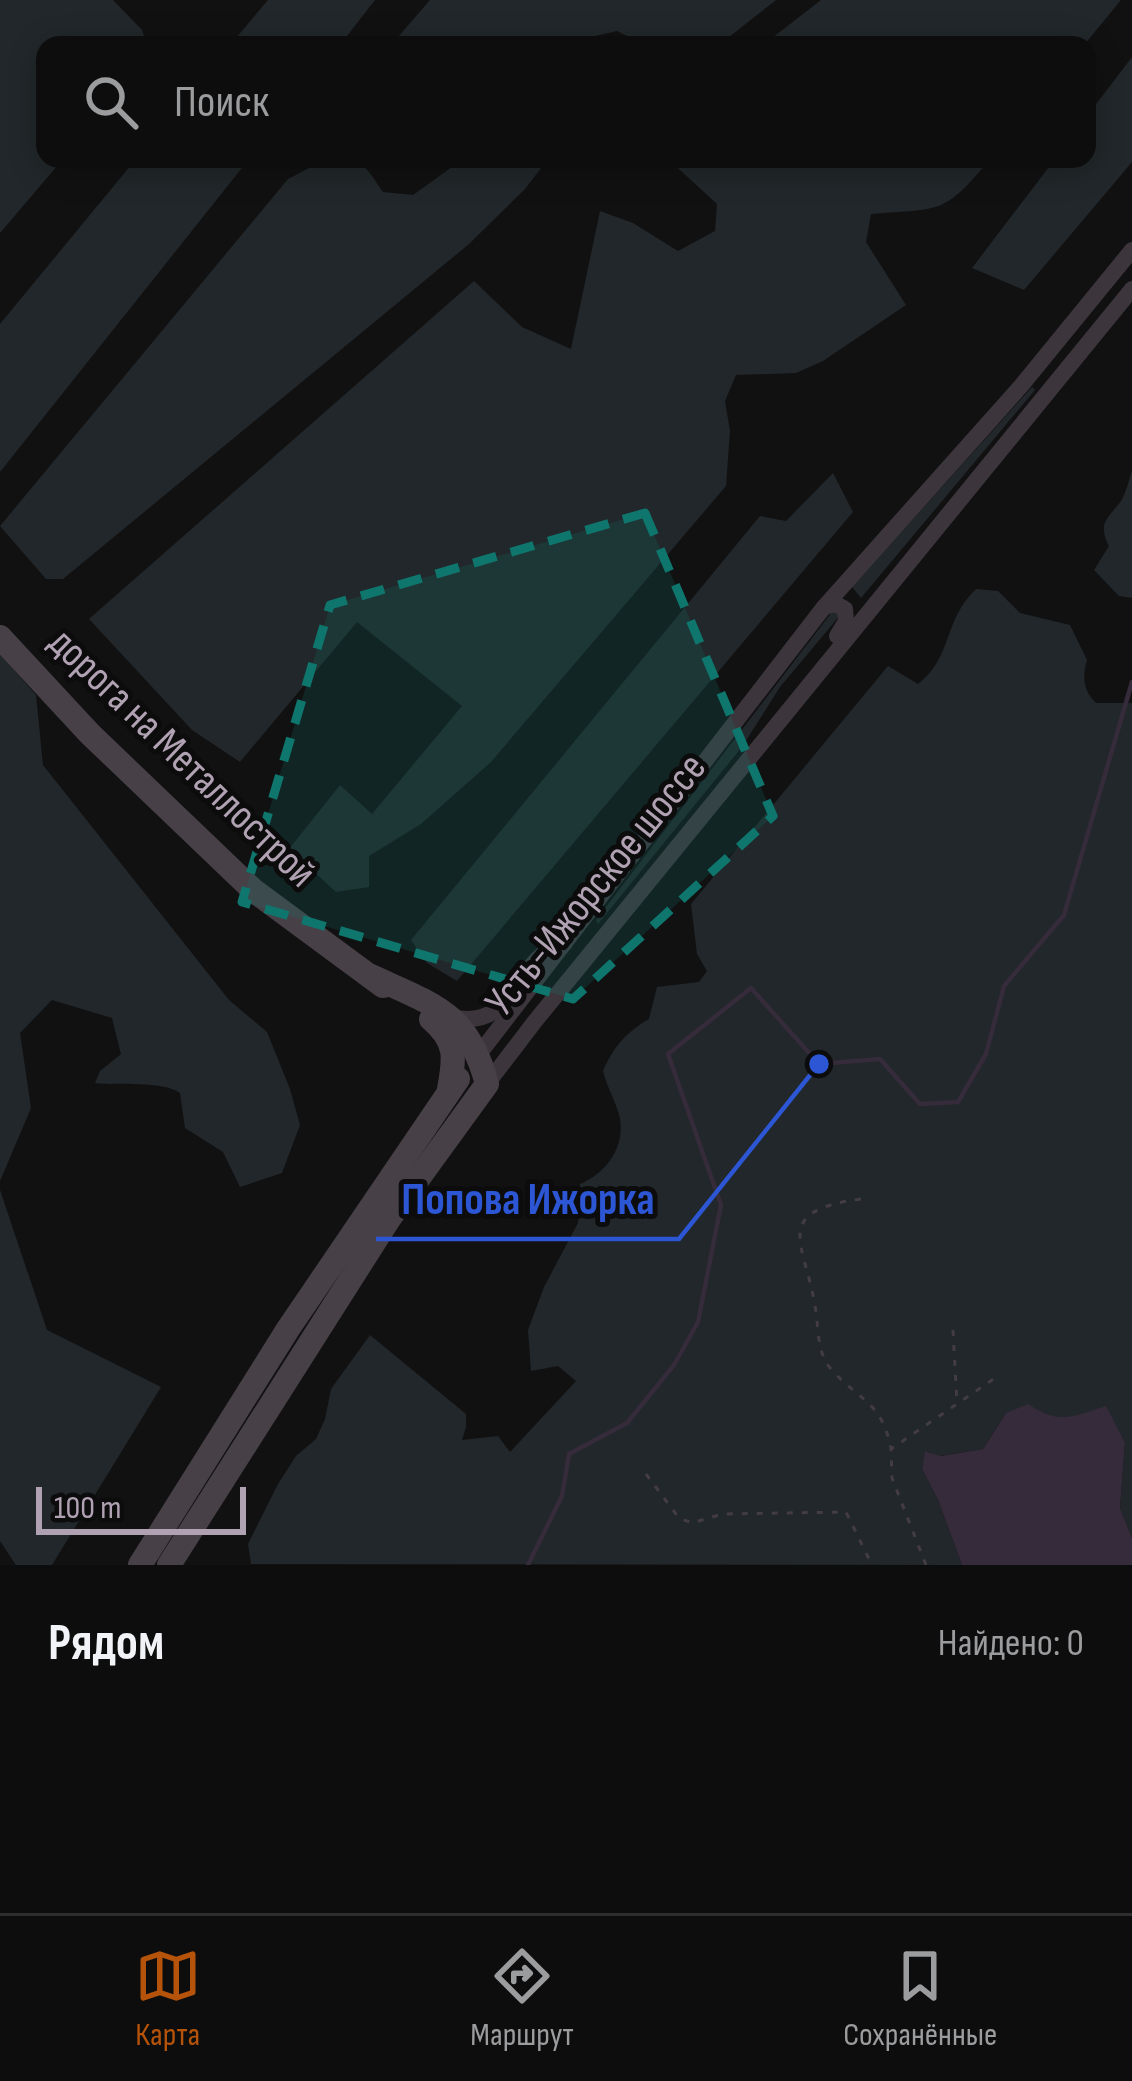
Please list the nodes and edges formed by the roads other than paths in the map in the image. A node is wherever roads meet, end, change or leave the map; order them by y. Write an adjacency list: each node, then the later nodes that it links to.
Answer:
1 (1132, 250): 3 (street, Усть-Ижорское шоссе)
2 (1132, 289): 5 (street, Усть-Ижорское шоссе)
3 (824, 607): 5 (street); 6 (street, Усть-Ижорское шоссе)
4 (0, 637): 7 (street, дорога на Металлострой)
5 (816, 676): 10 (street, Усть-Ижорское шоссе)
6 (566, 943): 8 (street, Усть-Ижорское шоссе); 9 (street, Усть-Ижорское шоссе)
7 (371, 976): 8 (street, дорога на Металлострой); 11 (street, дорога на Металлострой)
8 (451, 1016): 9 (street, дорога на Металлострой)
9 (479, 1054): 10 (street, дорога на Металлострой); 11 (street, Усть-Ижорское шоссе)
10 (487, 1084): 13 (street, Усть-Ижорское шоссе)
11 (449, 1089): 12 (street, Усть-Ижорское шоссе)
12 (140, 1565)
13 (169, 1565)

